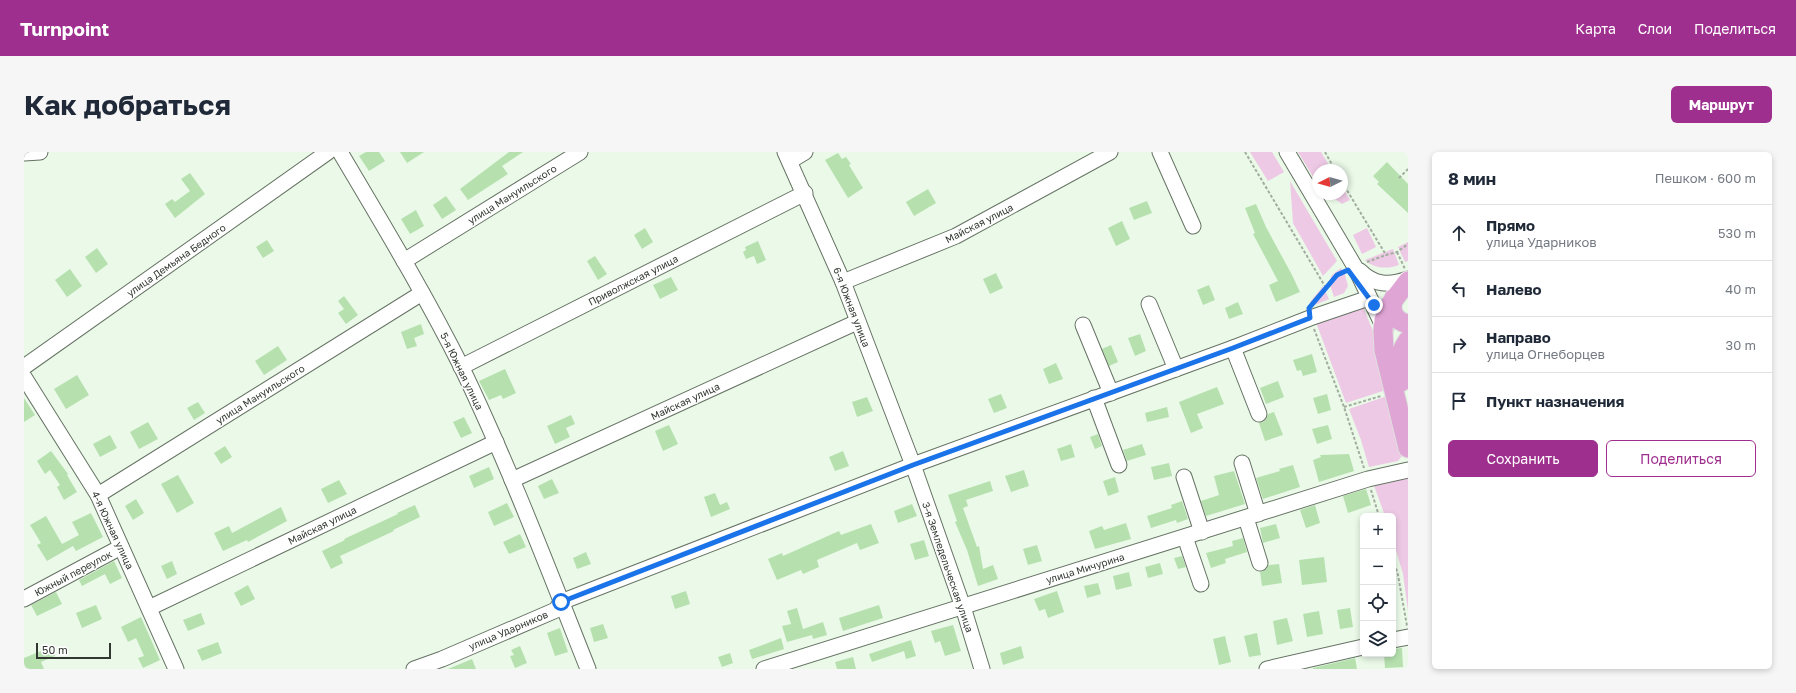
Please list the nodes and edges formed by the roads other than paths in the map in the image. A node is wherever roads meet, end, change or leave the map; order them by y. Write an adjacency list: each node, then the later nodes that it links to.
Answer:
1 (40, 152): 10 (street)
2 (328, 152): 26 (street, улица Демьяна Бедного)
3 (340, 152): 14 (street, 5-я Южная улица)
4 (580, 152): 14 (street, улица Мануильского)
5 (805, 152): 11 (street)
6 (1110, 152): 17 (street, Майская улица)
7 (1160, 152): 13 (street)
8 (1278, 152): 15 (street)
9 (1287, 152): 15 (street)
10 (24, 153)
11 (788, 156): 12 (street, 6-я Южная улица)
12 (805, 193): 17 (street, 6-я Южная улица); 27 (street, Приволжская улица)
13 (1193, 226)
14 (404, 261): 18 (street, 5-я Южная улица)
15 (1353, 268): 16 (street); 20 (street)
16 (1407, 276): 20 (main road)
17 (843, 282): 21 (street, 6-я Южная улица)
18 (422, 293): 27 (street, 5-я Южная улица); 43 (street, улица Мануильского)
19 (1149, 304): 29 (street)
20 (1387, 313): 24 (street, улица Ударников); 25 (main road); 25 (street); 28 (street)
21 (858, 322): 38 (street, 6-я Южная улица); 42 (street, Майская улица)
22 (1083, 325): 31 (street)
23 (1408, 340): 28 (main road)
24 (1233, 348): 29 (street, улица Ударников); 34 (street)
25 (1384, 350): 36 (main road)
26 (24, 367)
27 (461, 367): 35 (street, 5-я Южная улица)
28 (1398, 367): 33 (main road)
29 (1176, 369): 31 (street, улица Ударников)
30 (24, 377): 43 (street, 4-я Южная улица)
31 (1110, 393): 32 (street, улица Ударников)
32 (1094, 398): 38 (street, улица Ударников); 39 (street)
33 (1408, 411)
34 (1260, 414)
35 (496, 442): 42 (street, 5-я Южная улица); 53 (street, Майская улица)
36 (1408, 448)
37 (1242, 463): 44 (street)
38 (913, 465): 51 (street, улица Ударников); 52 (street, 3-я Земледельческая улица)
39 (1119, 465)
40 (1408, 470): 44 (street, улица Мичурина)
41 (1184, 477): 45 (street)
42 (512, 480): 51 (street, 5-я Южная улица)
43 (98, 496): 47 (street, 4-я Южная улица)
44 (1252, 516): 45 (street, улица Мичурина); 48 (street)
45 (1202, 532): 46 (street, улица Мичурина)
46 (1185, 537): 49 (street); 52 (street, улица Мичурина)
47 (122, 547): 50 (street, Южный переулок); 53 (street, 4-я Южная улица)
48 (1260, 563)
49 (1201, 584)
50 (24, 599)
51 (561, 602): 57 (street, улица Ударников); 60 (street, 5-я Южная улица)
52 (963, 607): 61 (street, улица Мичурина); 62 (street, 3-я Земледельческая улица)
53 (149, 608): 58 (street, 4-я Южная улица)
54 (1408, 637): 55 (street)
55 (1396, 639)
56 (1360, 648): 63 (street)
57 (443, 664): 59 (street, улица Ударников)
58 (176, 669)
59 (414, 669)
60 (588, 669)
61 (764, 669)
62 (982, 669)
63 (1267, 669)

